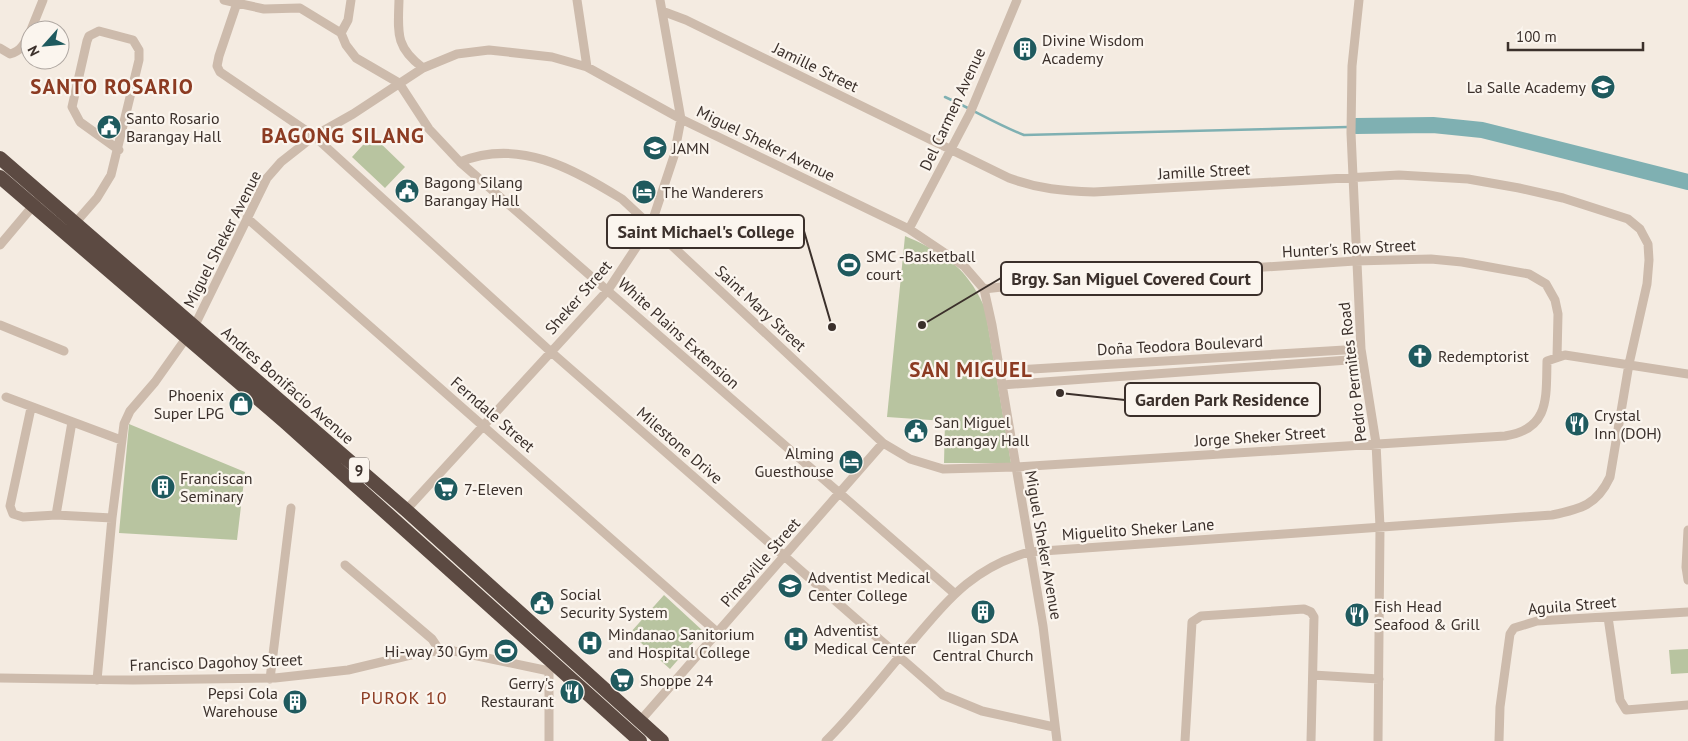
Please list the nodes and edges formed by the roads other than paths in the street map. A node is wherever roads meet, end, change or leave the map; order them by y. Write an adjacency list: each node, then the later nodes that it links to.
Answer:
1 (43, 0): 11 (street)
2 (224, 0): 9 (street)
3 (351, 0): 12 (street)
4 (399, 0): 16 (street)
5 (577, 0): 15 (street)
6 (660, 0): 10 (street, Sheker Street)
7 (1018, 0): 20 (street, Del Carmen Avenue)
8 (1359, 0): 25 (street, Pedro Permites Road)
9 (237, 2): 12 (street); 19 (street, Milestone Drive)
10 (662, 11): 18 (street, Sheker Street); 20 (street, Jamille Street)
11 (35, 20)
12 (341, 33): 17 (street)
13 (0, 48): 14 (street)
14 (20, 50)
15 (587, 67): 16 (street, Miguel Sheker Avenue); 18 (street, Miguel Sheker Avenue)
16 (423, 68): 17 (street, Miguel Sheker Avenue)
17 (399, 83): 19 (street, Miguel Sheker Avenue); 23 (street, White Plains Extension)
18 (681, 119): 29 (street, Sheker Street); 30 (street, Miguel Sheker Avenue)
19 (314, 136): 27 (street, Miguel Sheker Avenue); 39 (street, Milestone Drive)
20 (953, 148): 25 (street, Jamille Street); 30 (street, Del Carmen Avenue)
21 (119, 150): 21 (street); 28 (street)
22 (0, 158): 26 (highway, Andres Bonifacio Avenue / 9)
23 (460, 162): 29 (street, Saint Mary Street); 34 (street, White Plains Extension)
24 (0, 176): 26 (highway, Andres Bonifacio Avenue / 9)
25 (1353, 177): 32 (street, Pedro Permites Road); 42 (street, Jamille Street)
26 (38, 200): 28 (highway, Andres Bonifacio Avenue / 9); 31 (street); 36 (highway, Andres Bonifacio Avenue / 9)
27 (247, 218): 36 (street, Miguel Sheker Avenue); 49 (street, Ferndale Street)
28 (76, 222): 36 (highway, Andres Bonifacio Avenue / 9)
29 (651, 225): 34 (street, Sheker Street); 51 (street, Saint Mary Street)
30 (909, 228): 33 (street, Miguel Sheker Avenue)
31 (0, 245)
32 (1355, 261): 33 (street, Hunter's Row Street); 37 (street, Pedro Permites Road); 40 (street, Hunter's Row Street)
33 (984, 289): 43 (street, Miguel Sheker Avenue)
34 (608, 290): 39 (street, Sheker Street); 54 (street, White Plains Extension)
35 (0, 325): 38 (street)
36 (190, 332): 50 (street, Miguel Sheker Avenue); 56 (highway, Andres Bonifacio Avenue / 9); 72 (highway, Andres Bonifacio Avenue / 9)
37 (1361, 349): 41 (street, Pedro Permites Road); 43 (street, Doña Teodora Boulevard)
38 (64, 351)
39 (550, 352): 49 (street, Sheker Street); 62 (street, Milestone Drive)
40 (1557, 357): 42 (street); 52 (street, Jorge Sheker Street)
41 (1362, 359): 45 (street, Doña Teodora Boulevard); 52 (street, Pedro Permites Road)
42 (1629, 364): 44 (street); 59 (street, Miguelito Sheker Lane)
43 (1000, 371): 45 (street, Miguel Sheker Avenue)
44 (1688, 374)
45 (1002, 385): 53 (street, Miguel Sheker Avenue)
46 (6, 398): 47 (street)
47 (31, 408): 48 (street); 57 (street)
48 (72, 422): 50 (street); 57 (street)
49 (483, 426): 56 (street, Sheker Street); 68 (street, Ferndale Street)
50 (121, 440): 58 (street, Miguel Sheker Avenue)
51 (882, 443): 53 (street, Saint Mary Street); 54 (street, Pinesville Street)
52 (1376, 443): 53 (street, Jorge Sheker Street); 59 (street, Pedro Permites Road)
53 (1015, 467): 61 (street, Miguel Sheker Avenue)
54 (839, 495): 62 (street, Pinesville Street); 65 (street, White Plains Extension)
55 (291, 508): 75 (street)
56 (406, 510): 70 (highway, Andres Bonifacio Avenue / 9)
57 (56, 515): 58 (street)
58 (112, 518): 77 (street, Miguel Sheker Avenue)
59 (1380, 526): 61 (street, Miguelito Sheker Lane); 76 (street, Pedro Permites Road)
60 (1688, 530): 64 (street)
61 (1029, 552): 65 (street, Miguelito Sheker Lane); 80 (street, Miguel Sheker Avenue)
62 (785, 556): 68 (street, Pinesville Street); 71 (street, Milestone Drive)
63 (345, 565): 69 (street)
64 (1688, 580)
65 (954, 593): 71 (street, Miguelito Sheker Lane)
66 (1688, 612): 67 (street, Aguila Street)
67 (1608, 617): 78 (street); 89 (street, Aguila Street)
68 (718, 633): 79 (street, Pinesville Street)
69 (440, 651): 72 (street, Francisco Dagohoy Street); 75 (street, Francisco Dagohoy Street)
70 (565, 653): 72 (street); 79 (highway, Andres Bonifacio Avenue / 9)
71 (899, 658): 80 (street, Milestone Drive); 81 (street, Miguelito Sheker Lane)
72 (553, 667): 82 (street); 83 (highway, Andres Bonifacio Avenue / 9)
73 (1313, 675): 76 (street); 86 (street); 87 (street)
74 (0, 678): 77 (street, Francisco Dagohoy Street)
75 (270, 679): 77 (street, Francisco Dagohoy Street)
76 (1378, 679): 88 (street, Pedro Permites Road)
77 (97, 680)
78 (1688, 705)
79 (640, 721): 84 (highway, Andres Bonifacio Avenue / 9)
80 (1054, 727): 85 (street, Miguel Sheker Avenue)
81 (830, 740)
82 (549, 741)
83 (640, 741)
84 (662, 741)
85 (1057, 741)
86 (1185, 741)
87 (1310, 741)
88 (1378, 741)
89 (1499, 741)

